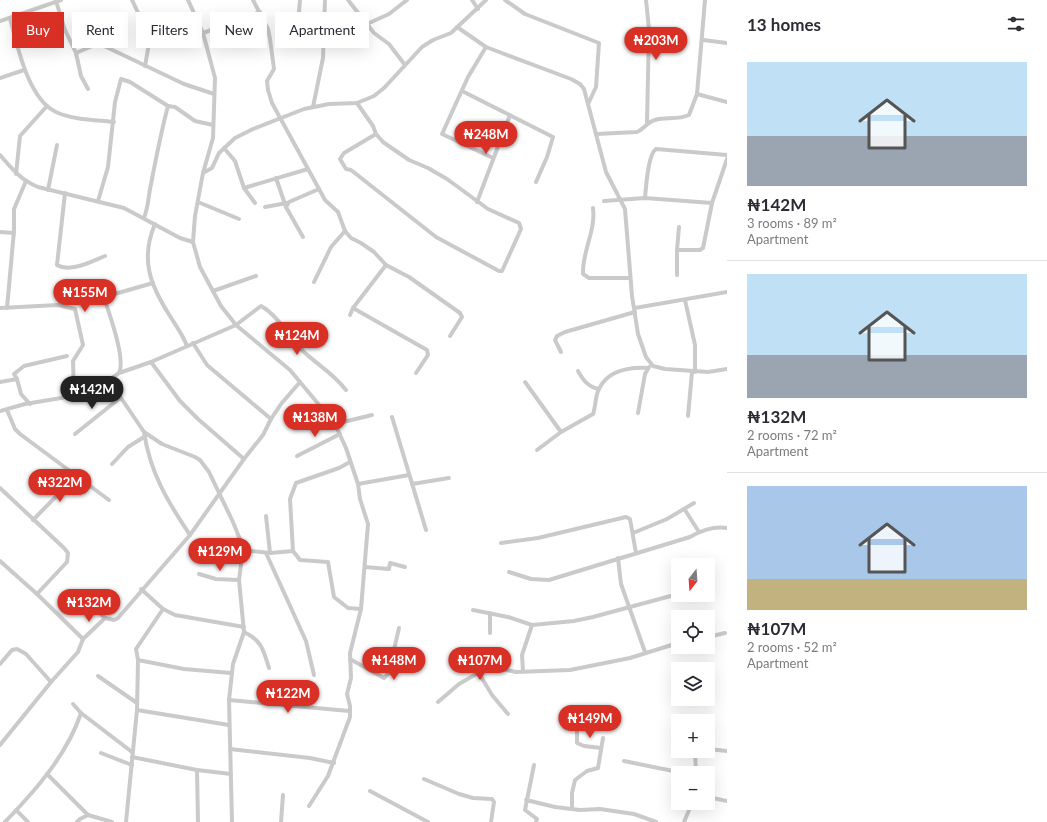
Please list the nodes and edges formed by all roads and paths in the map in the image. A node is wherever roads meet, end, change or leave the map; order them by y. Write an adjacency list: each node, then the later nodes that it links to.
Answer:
1 (58, 0): 18 (street); 29 (street)
2 (132, 0): 31 (street)
3 (188, 0): 25 (street)
4 (253, 0): 15 (street)
5 (300, 0): 16 (street)
6 (325, 0): 43 (street)
7 (348, 0): 17 (street)
8 (407, 0): 20 (street)
9 (472, 0): 14 (street)
10 (486, 0): 14 (street)
11 (505, 0): 39 (street)
12 (646, 0): 47 (street)
13 (705, 0): 26 (street)
14 (478, 9): 22 (street)
15 (260, 12)
16 (299, 12)
17 (356, 12)
18 (10, 18): 19 (street); 32 (street)
19 (0, 21)
20 (369, 23)
21 (369, 27): 30 (street)
22 (457, 27): 28 (street); 30 (street)
23 (267, 29): 45 (street)
24 (210, 30): 25 (street)
25 (203, 33): 36 (street)
26 (703, 40): 27 (street); 37 (street)
27 (727, 43)
28 (486, 47): 35 (street); 39 (street)
29 (76, 53): 31 (street); 34 (street)
30 (405, 65): 40 (street)
31 (145, 66): 36 (street)
32 (24, 70): 33 (street); 41 (street)
33 (0, 78)
34 (88, 88)
35 (462, 91): 44 (street); 55 (street)
36 (214, 94): 48 (street)
37 (697, 94): 38 (street); 47 (street)
38 (727, 102)
39 (589, 103): 50 (street)
40 (357, 104): 43 (street); 49 (street)
41 (47, 106): 46 (street); 59 (street)
42 (168, 106): 46 (street); 48 (street); 78 (street)
43 (313, 107): 45 (street)
44 (510, 115): 55 (street); 62 (street)
45 (280, 119): 52 (street); 57 (street)
46 (114, 122): 69 (street)
47 (647, 123): 50 (street)
48 (213, 125): 58 (street)
49 (376, 134): 72 (street); 72 (street)
50 (596, 134): 68 (street)
51 (56, 145): 65 (street)
52 (224, 148): 58 (street); 63 (street)
53 (0, 155): 59 (street)
54 (727, 155): 67 (street)
55 (493, 158): 72 (street)
56 (727, 159): 74 (street)
57 (308, 169): 60 (street); 64 (street)
58 (203, 173): 71 (street)
59 (16, 174): 61 (street)
60 (276, 178): 63 (street); 75 (street)
61 (26, 181): 65 (street); 84 (street)
62 (536, 182)
63 (244, 188): 73 (street)
64 (319, 189): 75 (street); 82 (street)
65 (48, 190): 66 (street)
66 (65, 193): 69 (street); 88 (street)
67 (645, 198): 68 (street); 74 (street)
68 (621, 200): 70 (street); 92 (street)
69 (98, 201): 78 (street)
70 (604, 201)
71 (198, 202): 79 (street); 86 (street)
72 (477, 202)
73 (255, 203)
74 (712, 203): 87 (street)
75 (287, 204): 76 (street); 85 (street)
76 (265, 207)
77 (593, 208): 92 (street)
78 (144, 218): 80 (street)
79 (239, 219)
80 (155, 224): 86 (street); 94 (street)
81 (679, 227): 87 (street)
82 (345, 230): 89 (street); 93 (street)
83 (0, 232): 84 (street)
84 (14, 233): 99 (street)
85 (303, 237)
86 (193, 242): 95 (street)
87 (677, 250): 90 (street)
88 (106, 256)
89 (386, 264): 100 (street); 104 (street)
90 (677, 275)
91 (256, 276): 95 (street)
92 (630, 278): 101 (street)
93 (314, 282)
94 (153, 283): 106 (street); 115 (street)
95 (213, 291): 103 (street)
96 (727, 292): 97 (street)
97 (685, 300): 101 (street); 114 (street)
98 (0, 308): 99 (street)
99 (7, 308): 124 (street)
100 (353, 308): 102 (street); 116 (street)
101 (635, 310): 107 (street); 110 (street)
102 (350, 315)
103 (236, 325): 105 (street); 120 (street); 123 (street)
104 (450, 336)
105 (193, 343): 106 (street); 133 (street)
106 (187, 346): 109 (street)
107 (561, 352)
108 (67, 356): 117 (street)
109 (151, 362): 115 (street); 141 (street)
110 (653, 366): 111 (street); 114 (street)
111 (648, 368): 122 (street); 129 (street)
112 (727, 369): 114 (street)
113 (578, 371): 122 (street)
114 (694, 372): 131 (street)
115 (119, 373): 118 (street)
116 (416, 373)
117 (17, 379): 119 (street); 126 (street)
118 (109, 380): 124 (street); 125 (street)
119 (0, 382)
120 (300, 382): 133 (street); 134 (street)
121 (525, 382): 135 (street)
122 (599, 389): 135 (street)
123 (346, 390)
124 (74, 394): 126 (street)
125 (120, 398): 136 (street); 138 (street)
126 (30, 404): 127 (street)
127 (6, 410): 128 (street); 145 (street)
128 (0, 411)
129 (638, 413)
130 (372, 415): 134 (street)
131 (688, 416)
132 (392, 417): 144 (street)
133 (271, 419): 141 (street)
134 (335, 424): 137 (street)
135 (561, 432): 139 (street)
136 (75, 434)
137 (340, 434): 140 (street); 142 (street)
138 (144, 435): 143 (street); 150 (street); 160 (street)
139 (537, 450)
140 (297, 456)
141 (244, 459): 150 (street)
142 (350, 462): 147 (street); 163 (street)
143 (112, 464)
144 (408, 475): 147 (street); 148 (street)
145 (76, 476): 151 (street); 155 (street)
146 (449, 478): 148 (street)
147 (358, 484): 168 (street)
148 (412, 484): 157 (street)
149 (0, 488): 155 (street)
150 (220, 495): 160 (street); 162 (street)
151 (109, 500)
152 (694, 503): 153 (street)
153 (685, 510): 158 (street); 159 (street)
154 (266, 516): 164 (street)
155 (33, 520): 175 (street)
156 (727, 528): 158 (street)
157 (426, 530)
158 (699, 532): 165 (street)
159 (633, 533): 161 (street); 165 (street)
160 (190, 535): 173 (street)
161 (501, 543)
162 (242, 550): 164 (street); 172 (street)
163 (293, 551): 164 (street); 179 (street)
164 (268, 553): 200 (street)
165 (636, 553): 166 (street)
166 (618, 558): 170 (street); 178 (street)
167 (0, 561): 175 (street)
168 (365, 567): 169 (street); 179 (street)
169 (405, 567)
170 (509, 572)
171 (199, 574): 172 (street)
172 (239, 580): 185 (street)
173 (141, 589): 177 (street); 182 (street)
174 (78, 592): 182 (street)
175 (37, 594): 189 (street)
176 (671, 596): 178 (street)
177 (163, 608): 185 (street); 193 (street)
178 (628, 608): 183 (street); 191 (street)
179 (361, 609): 192 (street)
180 (473, 610): 181 (street)
181 (490, 613): 183 (street); 186 (street)
182 (105, 618): 189 (street)
183 (532, 626): 197 (street)
184 (399, 628): 192 (street)
185 (244, 630): 196 (street); 198 (street)
186 (490, 633)
187 (725, 633): 188 (street)
188 (715, 635)
189 (83, 639): 202 (street)
190 (671, 645): 191 (street)
191 (645, 652): 197 (street)
192 (350, 659): 208 (street)
193 (138, 660): 198 (street); 205 (street)
194 (471, 660): 199 (street)
195 (0, 664): 202 (street)
196 (269, 668)
197 (523, 672): 199 (street)
198 (231, 673): 203 (street)
199 (478, 673): 204 (street); 210 (street)
200 (314, 675)
201 (98, 676): 205 (street)
202 (51, 682): 214 (street)
203 (229, 700): 208 (street); 211 (street)
204 (438, 702)
205 (137, 703): 207 (street)
206 (73, 704): 209 (street)
207 (137, 710): 211 (street); 219 (street)
208 (349, 711): 223 (street)
209 (81, 714): 219 (street); 228 (street)
210 (508, 714)
211 (229, 725): 216 (street)
212 (577, 731): 215 (street)
213 (603, 738): 215 (street)
214 (0, 745)
215 (602, 748): 237 (street)
216 (230, 749): 223 (street); 229 (street)
217 (715, 750): 218 (street)
218 (727, 751)
219 (132, 752): 221 (street)
220 (101, 753): 224 (street)
221 (132, 757): 224 (street); 226 (street)
222 (624, 761): 227 (street)
223 (334, 763): 236 (street)
224 (132, 765): 245 (street)
225 (534, 765): 234 (street)
226 (198, 770): 229 (street); 246 (street)
227 (671, 771)
228 (46, 774): 238 (street); 240 (street)
229 (231, 774): 248 (street)
230 (424, 779): 251 (street)
231 (370, 792): 250 (street)
232 (283, 795): 249 (street)
233 (715, 798): 235 (street)
234 (526, 800): 237 (street); 252 (street)
235 (727, 801)
236 (310, 806)
237 (572, 809): 253 (street)
238 (16, 810): 241 (street); 242 (street)
239 (689, 810): 254 (street)
240 (88, 816): 243 (street); 244 (street)
241 (5, 822)
242 (28, 822)
243 (77, 822)
244 (112, 822)
245 (126, 822)
246 (198, 822): 247 (street)
247 (205, 822)
248 (232, 822)
249 (281, 822)
250 (428, 822)
251 (491, 822)
252 (536, 822)
253 (656, 822)
254 (684, 822)

